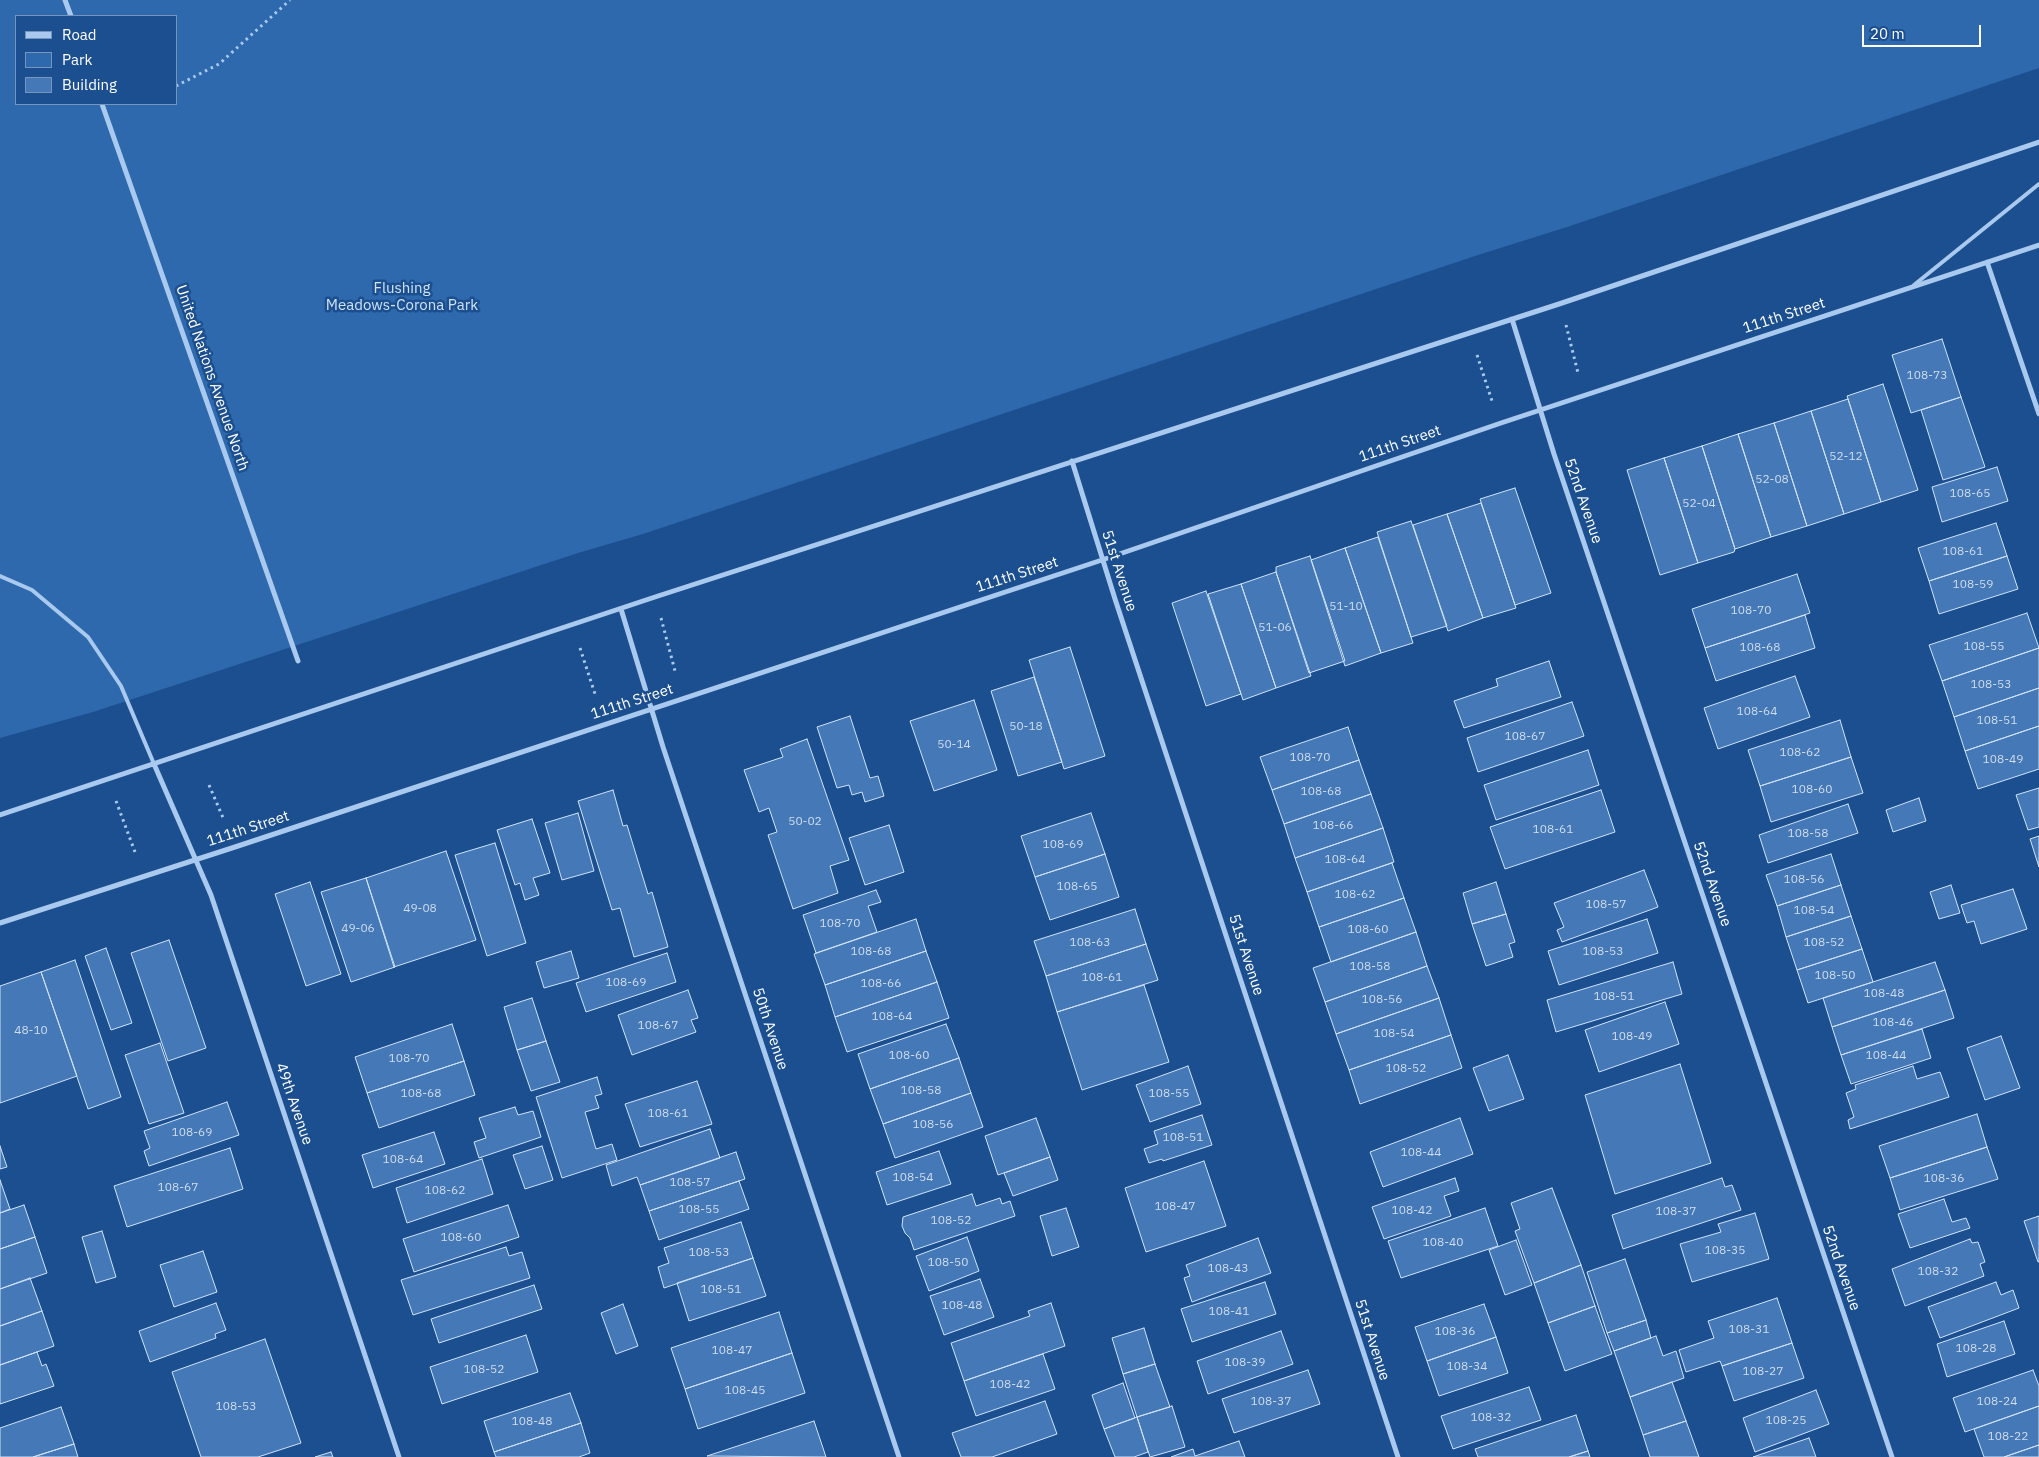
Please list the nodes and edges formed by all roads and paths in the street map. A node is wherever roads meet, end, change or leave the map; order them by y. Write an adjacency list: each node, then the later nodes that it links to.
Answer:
1 (65, 0): 3 (street)
2 (290, 0): 4 (path)
3 (71, 15)
4 (178, 85)
5 (102, 105): 24 (street, United Nations Avenue North)
6 (2039, 142): 12 (street)
7 (2039, 184): 10 (lane)
8 (2039, 245): 9 (street, 111th Street)
9 (1987, 262): 10 (street, 111th Street); 17 (street)
10 (1912, 286): 16 (street, 111th Street)
11 (1563, 316): 14 (path)
12 (1512, 319): 16 (street, 52nd Avenue); 18 (street)
13 (1475, 350): 15 (path)
14 (1578, 373)
15 (1492, 401)
16 (1540, 410): 19 (street, 111th Street); 39 (street, 52nd Avenue)
17 (2039, 414)
18 (1072, 461): 19 (street, 51st Avenue); 21 (street)
19 (1102, 560): 27 (street, 111th Street); 38 (street, 51st Avenue)
20 (0, 576): 28 (lane)
21 (621, 608): 27 (street, 50th Avenue); 28 (street)
22 (661, 618): 25 (path)
23 (580, 648): 26 (path)
24 (298, 661)
25 (675, 671)
26 (595, 694)
27 (651, 709): 34 (street, 111th Street); 37 (street, 50th Avenue)
28 (154, 764): 31 (street); 34 (street, 49th Avenue)
29 (209, 785): 32 (path)
30 (114, 796): 33 (path)
31 (0, 815)
32 (224, 820)
33 (135, 852)
34 (196, 859): 35 (street, 111th Street); 36 (street, 49th Avenue)
35 (0, 923)
36 (400, 1457)
37 (899, 1457)
38 (1398, 1457)
39 (1892, 1457)

